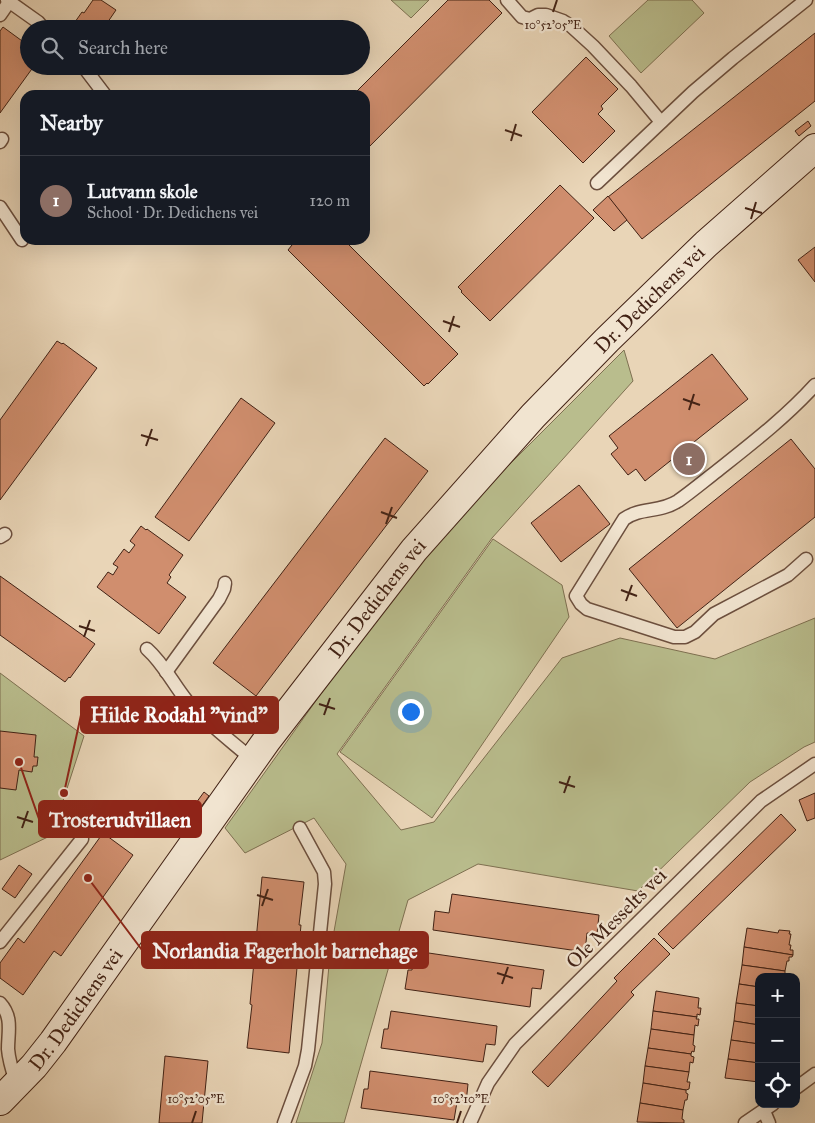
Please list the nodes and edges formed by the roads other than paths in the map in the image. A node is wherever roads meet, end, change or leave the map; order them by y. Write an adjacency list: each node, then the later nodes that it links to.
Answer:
1 (507, 0): 8 (lane)
2 (806, 0): 8 (lane)
3 (8, 1): 4 (lane); 5 (lane)
4 (0, 14)
5 (35, 20)
6 (90, 75): 7 (lane)
7 (101, 90)
8 (661, 122): 10 (lane)
9 (815, 148): 18 (street, Dr. Dedichens vei)
10 (596, 183)
11 (0, 207): 12 (lane)
12 (20, 237)
13 (815, 385): 14 (lane)
14 (806, 559)
15 (225, 583): 17 (lane)
16 (148, 649): 17 (lane)
17 (166, 672): 18 (lane)
18 (254, 760): 26 (street, Dr. Dedichens vei)
19 (815, 764): 30 (lane, Ole Messelts vei)
20 (300, 828): 29 (lane)
21 (82, 839): 22 (lane)
22 (0, 942)
23 (0, 1003): 26 (lane)
24 (815, 1074): 25 (lane)
25 (800, 1085)
26 (8, 1093)
27 (768, 1108): 31 (lane)
28 (769, 1108): 32 (lane)
29 (284, 1123)
30 (470, 1123)
31 (745, 1123)
32 (769, 1123)

